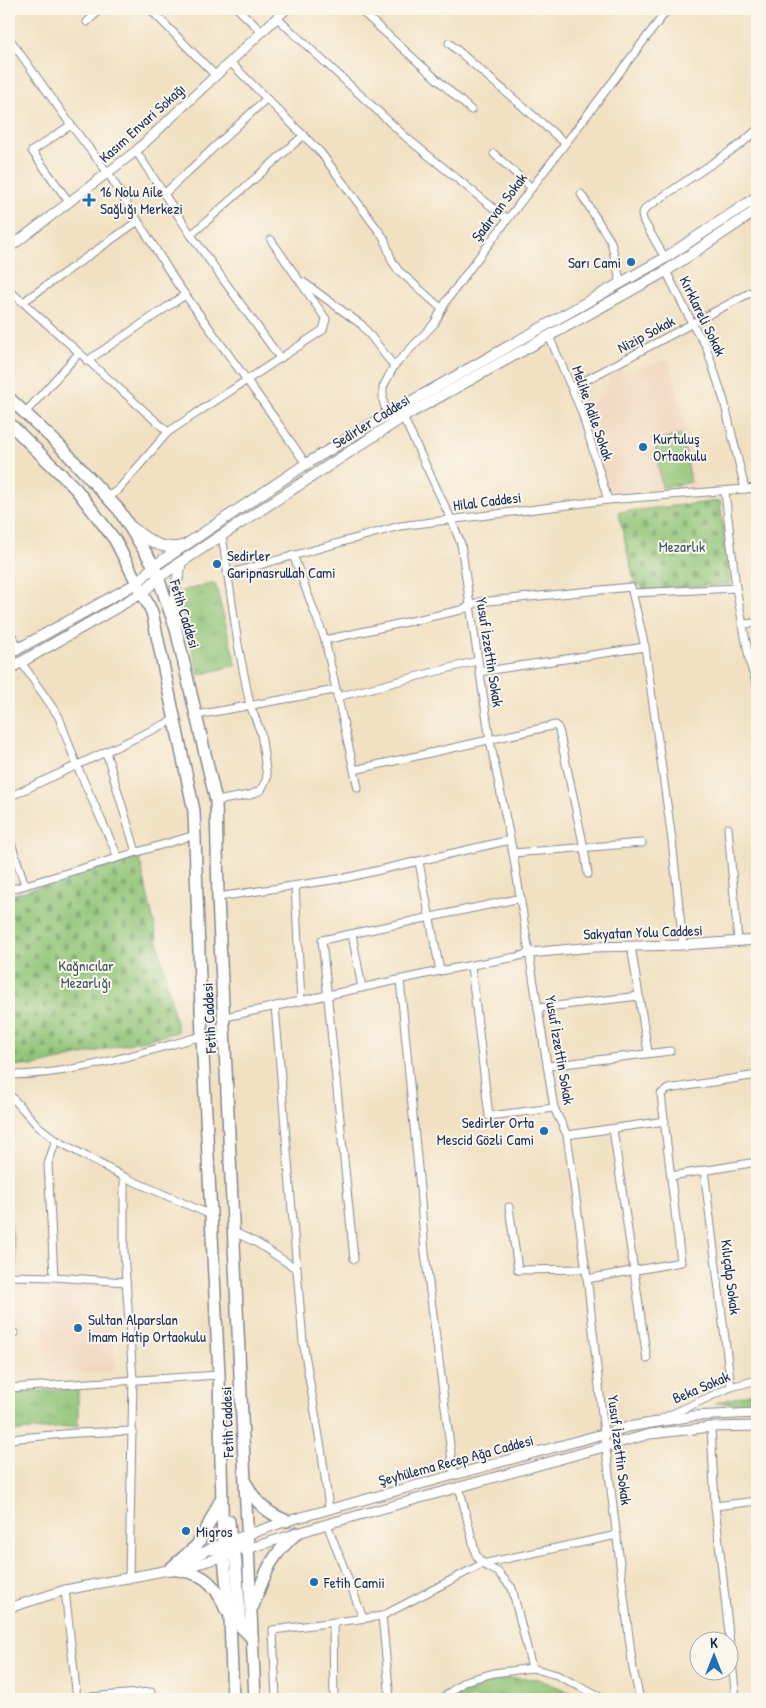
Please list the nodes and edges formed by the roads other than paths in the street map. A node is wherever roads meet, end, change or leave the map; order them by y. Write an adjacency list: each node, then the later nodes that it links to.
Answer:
1 (101, 9): 8 (street)
2 (150, 9): 13 (street)
3 (238, 9): 9 (street)
4 (286, 9): 7 (street, Kasım Envari Sokağı)
5 (359, 9): 15 (street)
6 (668, 9): 19 (street, Şadırvan Sokak)
7 (276, 17): 9 (street, Kasım Envari Sokağı); 29 (street)
8 (87, 22)
9 (261, 32): 12 (street, Kasım Envari Sokağı)
10 (9, 38): 16 (street)
11 (449, 43): 19 (street)
12 (230, 62): 13 (street, Kasım Envari Sokağı); 14 (street)
13 (215, 75): 20 (street, Kasım Envari Sokağı)
14 (266, 100): 18 (street); 24 (street)
15 (471, 110)
16 (71, 125): 22 (street); 27 (street)
17 (757, 130): 34 (street)
18 (304, 135): 31 (street); 42 (street)
19 (565, 143): 23 (street, Şadırvan Sokak)
20 (136, 151): 22 (street, Kasım Envari Sokağı); 24 (street)
21 (494, 154): 23 (street)
22 (108, 173): 27 (street, Kasım Envari Sokağı); 30 (street)
23 (532, 188): 29 (street, Şadırvan Sokak)
24 (164, 194): 31 (street)
25 (581, 194): 37 (street)
26 (757, 196): 34 (main road, Sedirler Caddesi)
27 (69, 202): 33 (street, Kasım Envari Sokağı)
28 (757, 210): 35 (main road, Sedirler Caddesi)
29 (507, 219): 42 (street, Şadırvan Sokak)
30 (138, 221): 40 (street); 41 (street)
31 (191, 235): 46 (street)
32 (271, 240): 36 (street)
33 (9, 248)
34 (665, 258): 37 (main road, Sedirler Caddesi)
35 (666, 271): 43 (street, Kırklareli Sokak); 44 (main road, Sedirler Caddesi)
36 (298, 278): 46 (street); 48 (street)
37 (621, 284): 53 (main road, Sedirler Caddesi)
38 (9, 290): 41 (street)
39 (757, 291): 43 (street, Nizip Sokak)
40 (185, 295): 47 (street); 49 (street)
41 (23, 302): 45 (street)
42 (442, 309): 48 (street, Şadırvan Sokak)
43 (693, 325): 50 (street, Nizip Sokak); 59 (street, Kırklareli Sokak)
44 (549, 336): 50 (street, Melike Adile Sokak); 54 (main road, Sedirler Caddesi)
45 (78, 354): 47 (street); 52 (street)
46 (280, 358): 49 (street)
47 (87, 361): 56 (street)
48 (394, 366): 53 (street, Şadırvan Sokak)
49 (246, 380): 56 (street); 57 (street)
50 (573, 387): 62 (street, Melike Adile Sokak)
51 (9, 398): 52 (main road, Fetih Caddesi)
52 (25, 413): 61 (main road, Fetih Caddesi)
53 (387, 415): 54 (street); 57 (main road, Sedirler Caddesi)
54 (403, 417): 63 (street, Yusuf İzzettin Sokak); 65 (main road, Sedirler Caddesi)
55 (9, 422): 72 (main road, Fetih Caddesi)
56 (168, 432): 61 (street)
57 (306, 464): 66 (main road, Sedirler Caddesi)
58 (757, 488): 59 (street, Hilal Caddesi)
59 (744, 490): 60 (street, Hilal Caddesi)
60 (725, 492): 62 (street, Hilal Caddesi); 73 (street)
61 (106, 498): 64 (main road, Fetih Caddesi)
62 (608, 500): 63 (street, Hilal Caddesi)
63 (451, 519): 67 (street, Hilal Caddesi); 75 (street, Yusuf İzzettin Sokak)
64 (129, 525): 66 (main road); 69 (main road, Fetih Caddesi)
65 (222, 535): 68 (main road, Sedirler Caddesi); 70 (street)
66 (184, 546): 69 (main road, Sedirler Caddesi)
67 (293, 555): 70 (street, Hilal Caddesi); 80 (street)
68 (181, 562): 71 (main road, Sedirler Caddesi); 78 (main road)
69 (154, 566): 71 (main road, Fetih Caddesi); 72 (main road, Sedirler Caddesi)
70 (227, 574): 90 (street)
71 (159, 577): 72 (main road, Sedirler Caddesi); 78 (main road, Fetih Caddesi)
72 (140, 588): 81 (main road, Sedirler Caddesi); 85 (main road, Sedirler Caddesi); 92 (main road, Fetih Caddesi)
73 (736, 588): 74 (street); 77 (street)
74 (633, 594): 75 (street); 82 (street)
75 (469, 605): 80 (street); 84 (street, Yusuf İzzettin Sokak)
76 (757, 623): 77 (street)
77 (742, 624): 88 (street)
78 (176, 629): 91 (main road, Fetih Caddesi)
79 (9, 631): 81 (street)
80 (324, 640): 89 (street)
81 (19, 647): 83 (main road, Sedirler Caddesi)
82 (645, 647): 87 (street); 120 (street)
83 (9, 654)
84 (477, 661): 87 (street, Yusuf İzzettin Sokak); 89 (street)
85 (21, 662): 86 (main road, Sedirler Caddesi); 95 (street)
86 (9, 669)
87 (479, 672): 93 (street, Yusuf İzzettin Sokak)
88 (757, 686)
89 (336, 694): 90 (street); 96 (street)
90 (250, 705): 91 (street); 99 (street)
91 (197, 715): 99 (main road, Fetih Caddesi)
92 (176, 719): 94 (street); 101 (main road, Fetih Caddesi)
93 (490, 741): 96 (street); 103 (street, Yusuf İzzettin Sokak); 105 (street)
94 (106, 752): 95 (street); 106 (street)
95 (77, 766): 98 (street); 108 (street)
96 (354, 770): 97 (street)
97 (358, 788)
98 (9, 797)
99 (216, 801): 114 (main road, Fetih Caddesi)
100 (728, 828): 119 (street)
101 (195, 836): 106 (street); 133 (main road, Fetih Caddesi)
102 (9, 837): 111 (street)
103 (510, 840): 107 (street, Yusuf İzzettin Sokak); 109 (street)
104 (642, 843): 105 (street)
105 (584, 848): 107 (street); 110 (street)
106 (136, 852): 108 (street)
107 (513, 853): 115 (street, Yusuf İzzettin Sokak)
108 (118, 857): 111 (street)
109 (419, 862): 112 (street); 116 (street)
110 (588, 874)
111 (25, 885): 113 (street)
112 (295, 886): 114 (street); 129 (street)
113 (9, 890)
114 (218, 897): 132 (main road, Fetih Caddesi)
115 (521, 898): 116 (street); 122 (street, Yusuf İzzettin Sokak)
116 (430, 918): 117 (street); 124 (street)
117 (352, 934): 126 (street); 127 (street)
118 (757, 940): 119 (street, Sakyatan Yolu Caddesi)
119 (738, 941): 120 (street, Sakyatan Yolu Caddesi)
120 (683, 944): 121 (street, Sakyatan Yolu Caddesi)
121 (631, 946): 122 (street, Sakyatan Yolu Caddesi); 128 (street)
122 (530, 953): 123 (street); 131 (street, Yusuf İzzettin Sokak)
123 (471, 966): 124 (street); 140 (street)
124 (440, 971): 125 (street)
125 (400, 980): 126 (street); 175 (street)
126 (362, 988): 127 (street)
127 (328, 995): 129 (street); 152 (street)
128 (639, 996): 131 (street); 135 (street)
129 (301, 1001): 130 (street)
130 (275, 1006): 132 (street); 153 (street)
131 (539, 1008): 136 (street, Yusuf İzzettin Sokak)
132 (224, 1017): 151 (main road, Fetih Caddesi)
133 (202, 1036): 137 (street); 150 (main road, Fetih Caddesi)
134 (670, 1051): 135 (street)
135 (648, 1052): 136 (street)
136 (548, 1066): 140 (street, Yusuf İzzettin Sokak)
137 (9, 1075)
138 (757, 1075): 141 (street)
139 (9, 1094): 144 (street)
140 (554, 1108): 143 (street, Yusuf İzzettin Sokak)
141 (664, 1121): 142 (street); 147 (street)
142 (613, 1129): 143 (street); 155 (street)
143 (567, 1135): 154 (street, Yusuf İzzettin Sokak)
144 (56, 1140): 148 (street); 157 (street)
145 (757, 1162): 146 (street)
146 (704, 1170): 147 (street); 164 (street, Kılıçalp Sokak)
147 (671, 1176): 155 (street)
148 (124, 1177): 150 (street); 159 (street)
149 (509, 1207): 154 (street)
150 (211, 1215): 161 (main road, Fetih Caddesi)
151 (234, 1232): 153 (street); 176 (main road, Fetih Caddesi)
152 (354, 1259)
153 (297, 1269): 181 (street)
154 (586, 1269): 158 (street, Yusuf İzzettin Sokak)
155 (634, 1270): 158 (street); 160 (street)
156 (9, 1276): 157 (street)
157 (54, 1277): 159 (street)
158 (587, 1279): 171 (street, Yusuf İzzettin Sokak)
159 (126, 1282): 162 (street)
160 (647, 1359)
161 (219, 1375): 162 (street); 174 (main road, Fetih Caddesi)
162 (134, 1379): 165 (street); 170 (street)
163 (757, 1380): 164 (street, Beka Sokak)
164 (731, 1387): 167 (street, Beka Sokak)
165 (9, 1388)
166 (757, 1413): 167 (street, Şeyhülema Recep Ağa Caddesi)
167 (656, 1421): 171 (street, Şeyhülema Recep Ağa Caddesi)
168 (757, 1426): 169 (street, Şeyhülema Recep Ağa Caddesi)
169 (711, 1427): 173 (street, Şeyhülema Recep Ağa Caddesi); 180 (street)
170 (133, 1431): 172 (street); 191 (street)
171 (604, 1433): 173 (street, Yusuf İzzettin Sokak); 175 (street, Şeyhülema Recep Ağa Caddesi)
172 (9, 1439)
173 (606, 1446): 177 (street, Şeyhülema Recep Ağa Caddesi); 186 (street, Yusuf İzzettin Sokak)
174 (221, 1455): 178 (main road, Fetih Caddesi); 187 (main road)
175 (454, 1476): 181 (street, Şeyhülema Recep Ağa Caddesi)
176 (245, 1482): 182 (main road); 184 (main road, Fetih Caddesi)
177 (459, 1486): 183 (street, Şeyhülema Recep Ağa Caddesi); 189 (street)
178 (222, 1498): 187 (main road, Fetih Caddesi); 190 (main road)
179 (757, 1500): 180 (street)
180 (715, 1506): 211 (street)
181 (329, 1509): 182 (street, Şeyhülema Recep Ağa Caddesi)
182 (287, 1521): 184 (street, Şeyhülema Recep Ağa Caddesi)
183 (327, 1524): 185 (street, Şeyhülema Recep Ağa Caddesi); 196 (street)
184 (248, 1533): 187 (street, Şeyhülema Recep Ağa Caddesi); 188 (main road, Fetih Caddesi)
185 (297, 1533): 188 (street, Şeyhülema Recep Ağa Caddesi); 194 (main road)
186 (617, 1534): 189 (street); 210 (street, Yusuf İzzettin Sokak)
187 (225, 1548): 188 (main road); 190 (street, Şeyhülema Recep Ağa Caddesi); 190 (street, Şeyhülema Recep Ağa Caddesi); 197 (main road, Fetih Caddesi); 199 (main road)
188 (248, 1549): 194 (main road, Fetih Caddesi)
189 (482, 1564): 195 (street); 200 (street)
190 (170, 1569): 191 (street, Şeyhülema Recep Ağa Caddesi); 197 (main road)
191 (129, 1579): 192 (street, Şeyhülema Recep Ağa Caddesi)
192 (65, 1590): 193 (street, Şeyhülema Recep Ağa Caddesi); 202 (street)
193 (12, 1604)
194 (251, 1612): 199 (main road, Fetih Caddesi)
195 (382, 1616): 196 (street); 207 (street)
196 (362, 1618): 198 (street)
197 (230, 1619): 203 (main road, Fetih Caddesi)
198 (333, 1623): 205 (street); 206 (street)
199 (252, 1638): 204 (main road, Fetih Caddesi)
200 (532, 1668): 208 (street); 209 (street)
201 (151, 1696): 202 (street)
202 (77, 1699)
203 (233, 1699)
204 (255, 1699)
205 (276, 1699)
206 (334, 1699)
207 (390, 1699)
208 (441, 1699)
209 (604, 1699)
210 (640, 1699)
211 (736, 1699)

